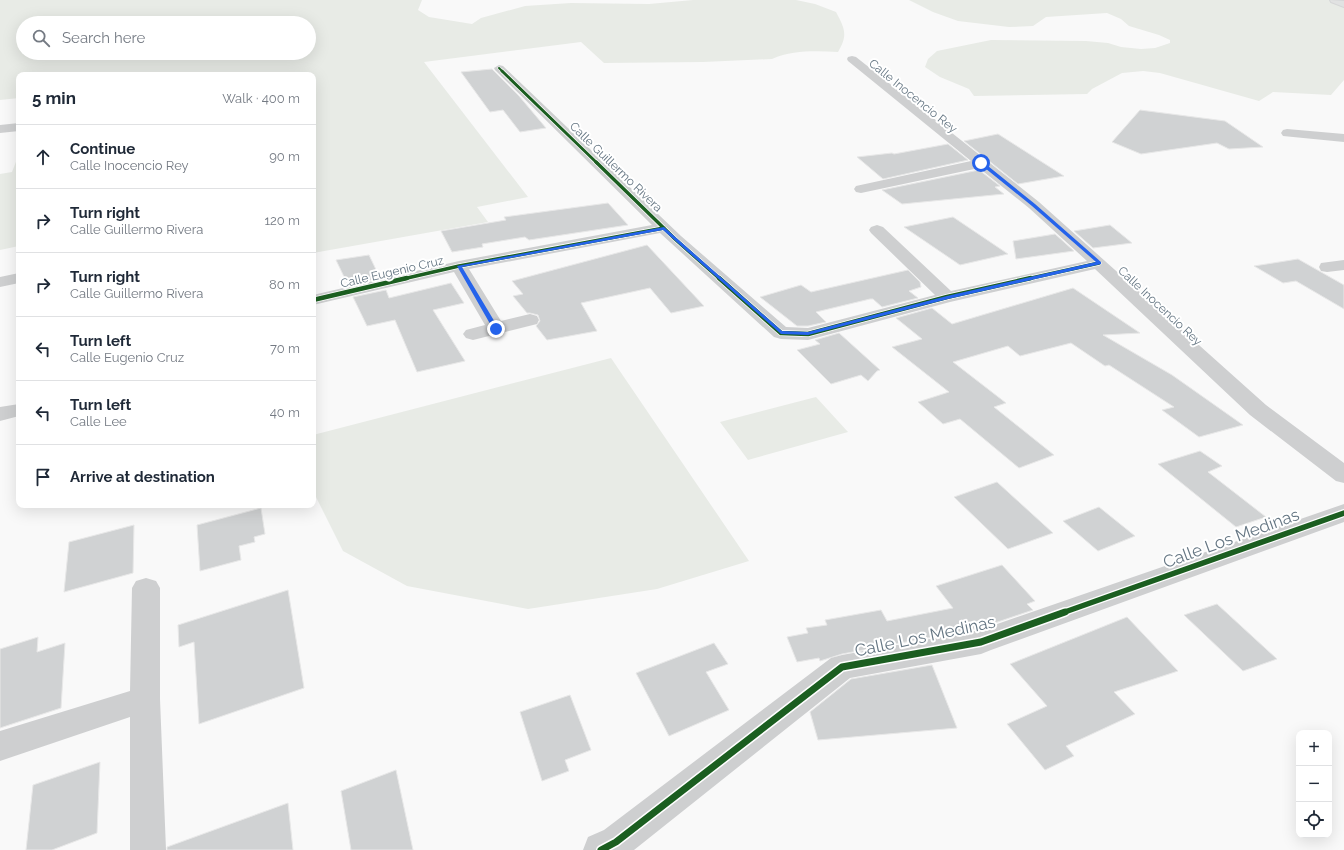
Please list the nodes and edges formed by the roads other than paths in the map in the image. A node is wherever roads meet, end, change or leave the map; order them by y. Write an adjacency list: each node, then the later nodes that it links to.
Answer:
1 (1334, 0): 2 (street)
2 (1344, 4)
3 (852, 59): 9 (street, Calle Inocencio Rey)
4 (499, 68): 11 (street, Calle Guillermo Rivera)
5 (16, 127): 6 (street)
6 (0, 129)
7 (1287, 133): 8 (street)
8 (1344, 138)
9 (981, 163): 10 (street); 13 (street, Calle Inocencio Rey)
10 (860, 189)
11 (664, 228): 15 (street, Calle Eugenio Cruz); 19 (street, Calle Guillermo Rivera)
12 (877, 230): 19 (street)
13 (1099, 263): 19 (street, Calle Guillermo Rivera); 26 (street, Calle Inocencio Rey)
14 (1344, 265): 16 (street)
15 (459, 266): 20 (street, Calle Eugenio Cruz); 22 (street)
16 (1327, 268)
17 (16, 279): 18 (street)
18 (0, 282)
19 (947, 297)
20 (316, 299)
21 (530, 320): 22 (street)
22 (496, 329): 23 (street)
23 (473, 334)
24 (16, 411): 25 (street)
25 (0, 414)
26 (1344, 475)
27 (1344, 513): 32 (street, Calle Los Medinas)
28 (146, 588): 29 (street)
29 (145, 699): 30 (street); 31 (street)
30 (0, 746)
31 (148, 850)
32 (601, 850)

